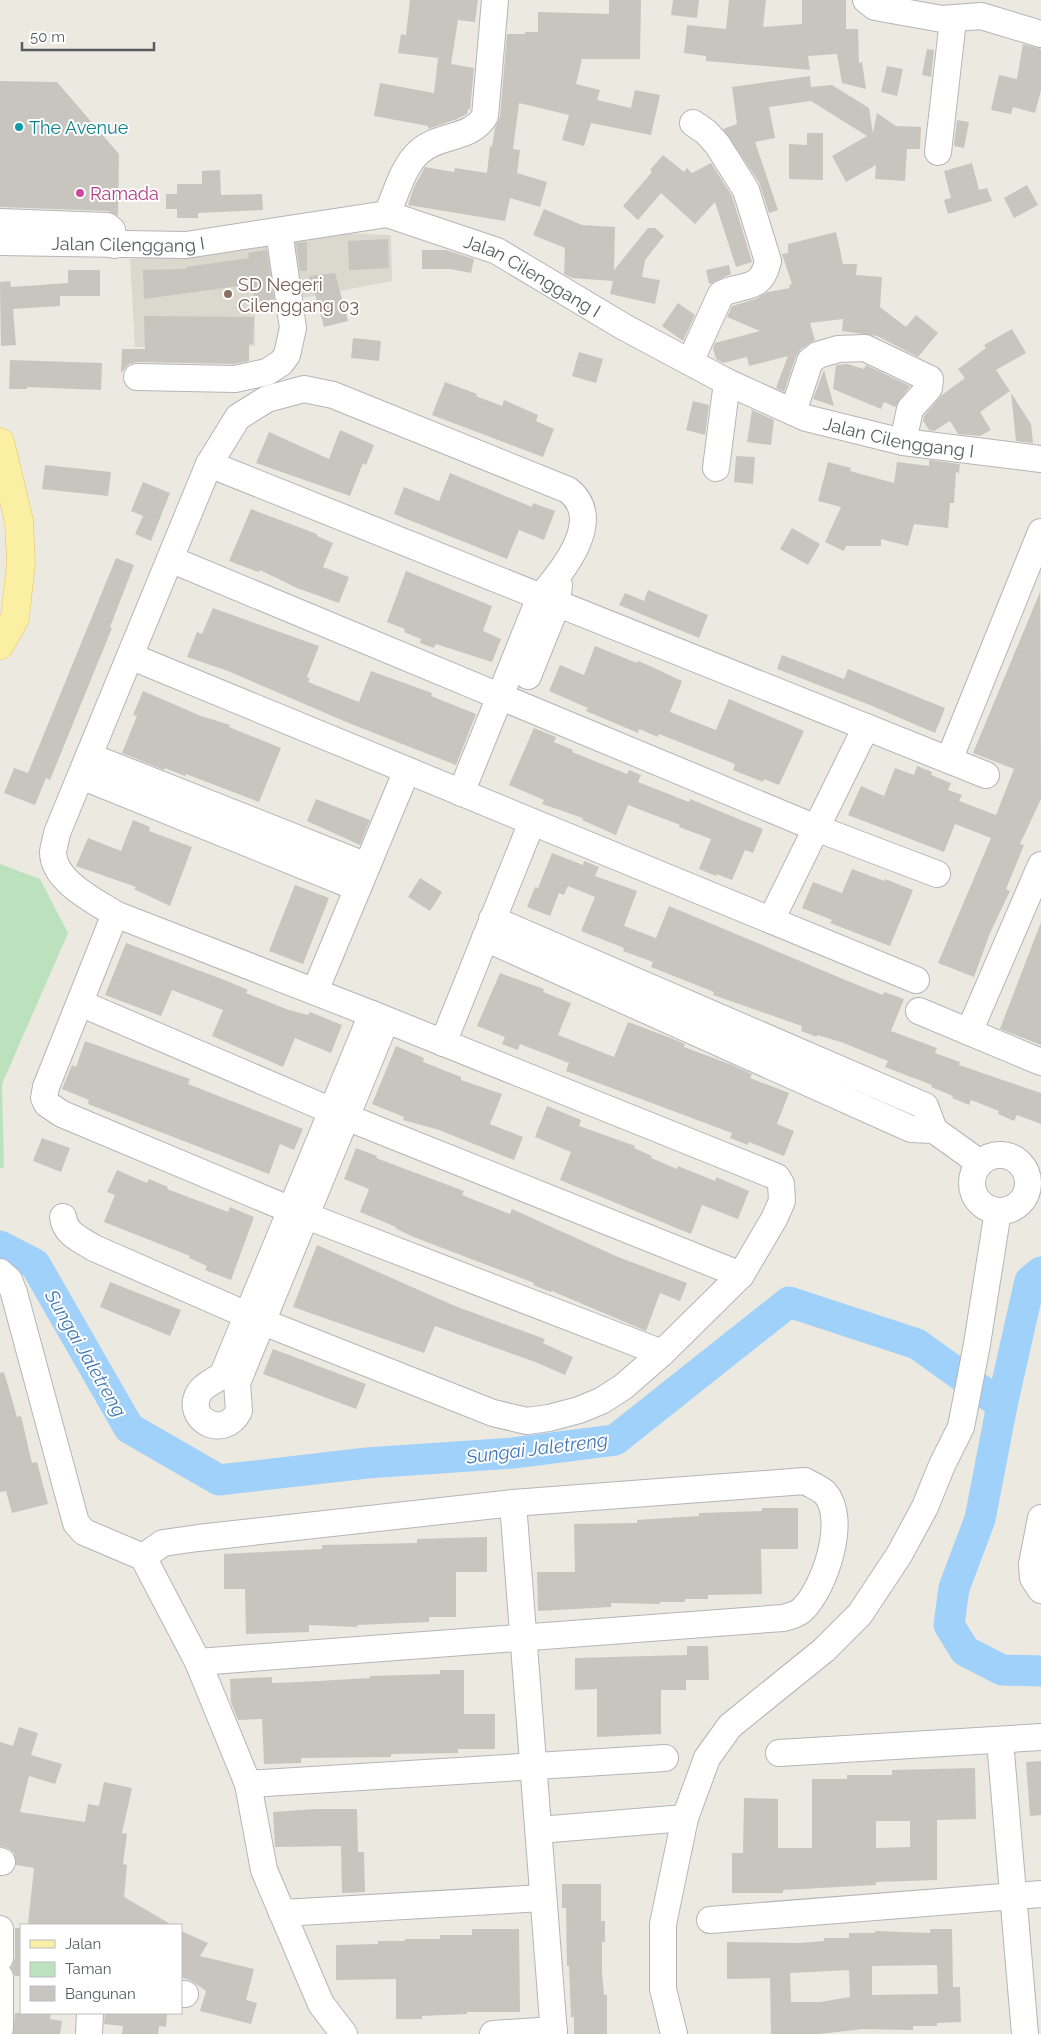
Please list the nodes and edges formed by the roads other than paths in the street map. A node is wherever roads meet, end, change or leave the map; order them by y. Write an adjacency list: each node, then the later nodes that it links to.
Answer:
1 (495, 0): 8 (street)
2 (866, 0): 4 (street)
3 (983, 8): 4 (street); 5 (street)
4 (953, 20): 7 (street)
5 (1041, 34)
6 (693, 123): 13 (street)
7 (938, 152)
8 (387, 214): 10 (street, Jalan Cilenggang I); 13 (street, Jalan Cilenggang I)
9 (0, 222): 12 (street)
10 (279, 231): 12 (street, Jalan Cilenggang I); 14 (street)
11 (0, 242): 12 (street, Jalan Cilenggang I)
12 (114, 245)
13 (690, 362): 15 (street, Jalan Cilenggang I)
14 (137, 378)
15 (727, 382): 16 (street, Jalan Cilenggang I); 21 (street)
16 (793, 412): 18 (street, Jalan Cilenggang I); 18 (street)
17 (0, 442): 25 (main road)
18 (903, 442): 19 (street, Jalan Cilenggang I)
19 (1041, 459)
20 (209, 464): 23 (street); 24 (street); 24 (street)
21 (716, 468)
22 (1041, 532): 29 (street)
23 (170, 559): 26 (street); 27 (street)
24 (548, 600): 27 (street); 28 (street)
25 (0, 645)
26 (130, 656): 30 (street); 31 (street)
27 (508, 700): 33 (street); 35 (street)
28 (866, 727): 29 (street); 35 (street)
29 (949, 760): 32 (street)
30 (85, 766): 38 (street); 40 (street)
31 (407, 770): 33 (street); 38 (street)
32 (986, 775)
33 (469, 796): 34 (street)
34 (532, 822): 41 (street); 42 (street)
35 (816, 828): 37 (street); 41 (street)
36 (1041, 865): 39 (street)
37 (937, 874)
38 (362, 877): 44 (street)
39 (1032, 913): 48 (street)
40 (115, 914): 44 (street); 45 (street)
41 (771, 920): 43 (street)
42 (488, 928): 49 (street); 52 (street)
43 (916, 980)
44 (315, 991): 47 (street)
45 (80, 1003): 51 (street); 55 (street)
46 (919, 1011): 48 (street)
47 (379, 1017): 49 (street); 51 (street)
48 (969, 1032): 50 (street)
49 (443, 1043): 58 (street)
50 (1041, 1062)
51 (339, 1114): 55 (street); 58 (street)
52 (980, 1163): 53 (street); 54 (street)
53 (1035, 1176): 54 (street)
54 (998, 1211): 73 (street)
55 (298, 1212): 59 (street); 60 (street)
56 (63, 1217): 59 (street)
57 (0, 1272): 63 (street)
58 (741, 1275): 60 (street)
59 (256, 1319): 60 (street)
60 (662, 1353)
61 (513, 1503): 63 (street); 65 (street); 65 (street)
62 (1041, 1518): 64 (street)
63 (143, 1557): 66 (street)
64 (1041, 1590)
65 (522, 1638): 66 (street); 71 (street)
66 (198, 1662): 72 (street)
67 (1041, 1737): 68 (street)
68 (1000, 1741): 69 (street); 76 (street)
69 (779, 1754)
70 (665, 1758): 71 (street)
71 (534, 1766): 72 (street); 74 (street)
72 (248, 1784): 78 (street)
73 (685, 1818): 74 (street); 92 (street)
74 (539, 1830): 77 (street)
75 (1041, 1894): 76 (street)
76 (1014, 1896): 79 (street); 93 (street)
77 (543, 1898): 78 (street); 88 (street)
78 (282, 1913): 90 (street)
79 (710, 1920)
80 (0, 1929): 81 (street)
81 (0, 1958)
82 (0, 1977): 83 (street)
83 (0, 1987): 84 (street); 85 (street)
84 (20, 1989)
85 (0, 2002): 87 (street)
86 (90, 2014): 89 (street)
87 (0, 2028)
88 (554, 2032): 91 (street)
89 (89, 2034)
90 (344, 2034)
91 (493, 2034)
92 (674, 2034)
93 (1025, 2034)

